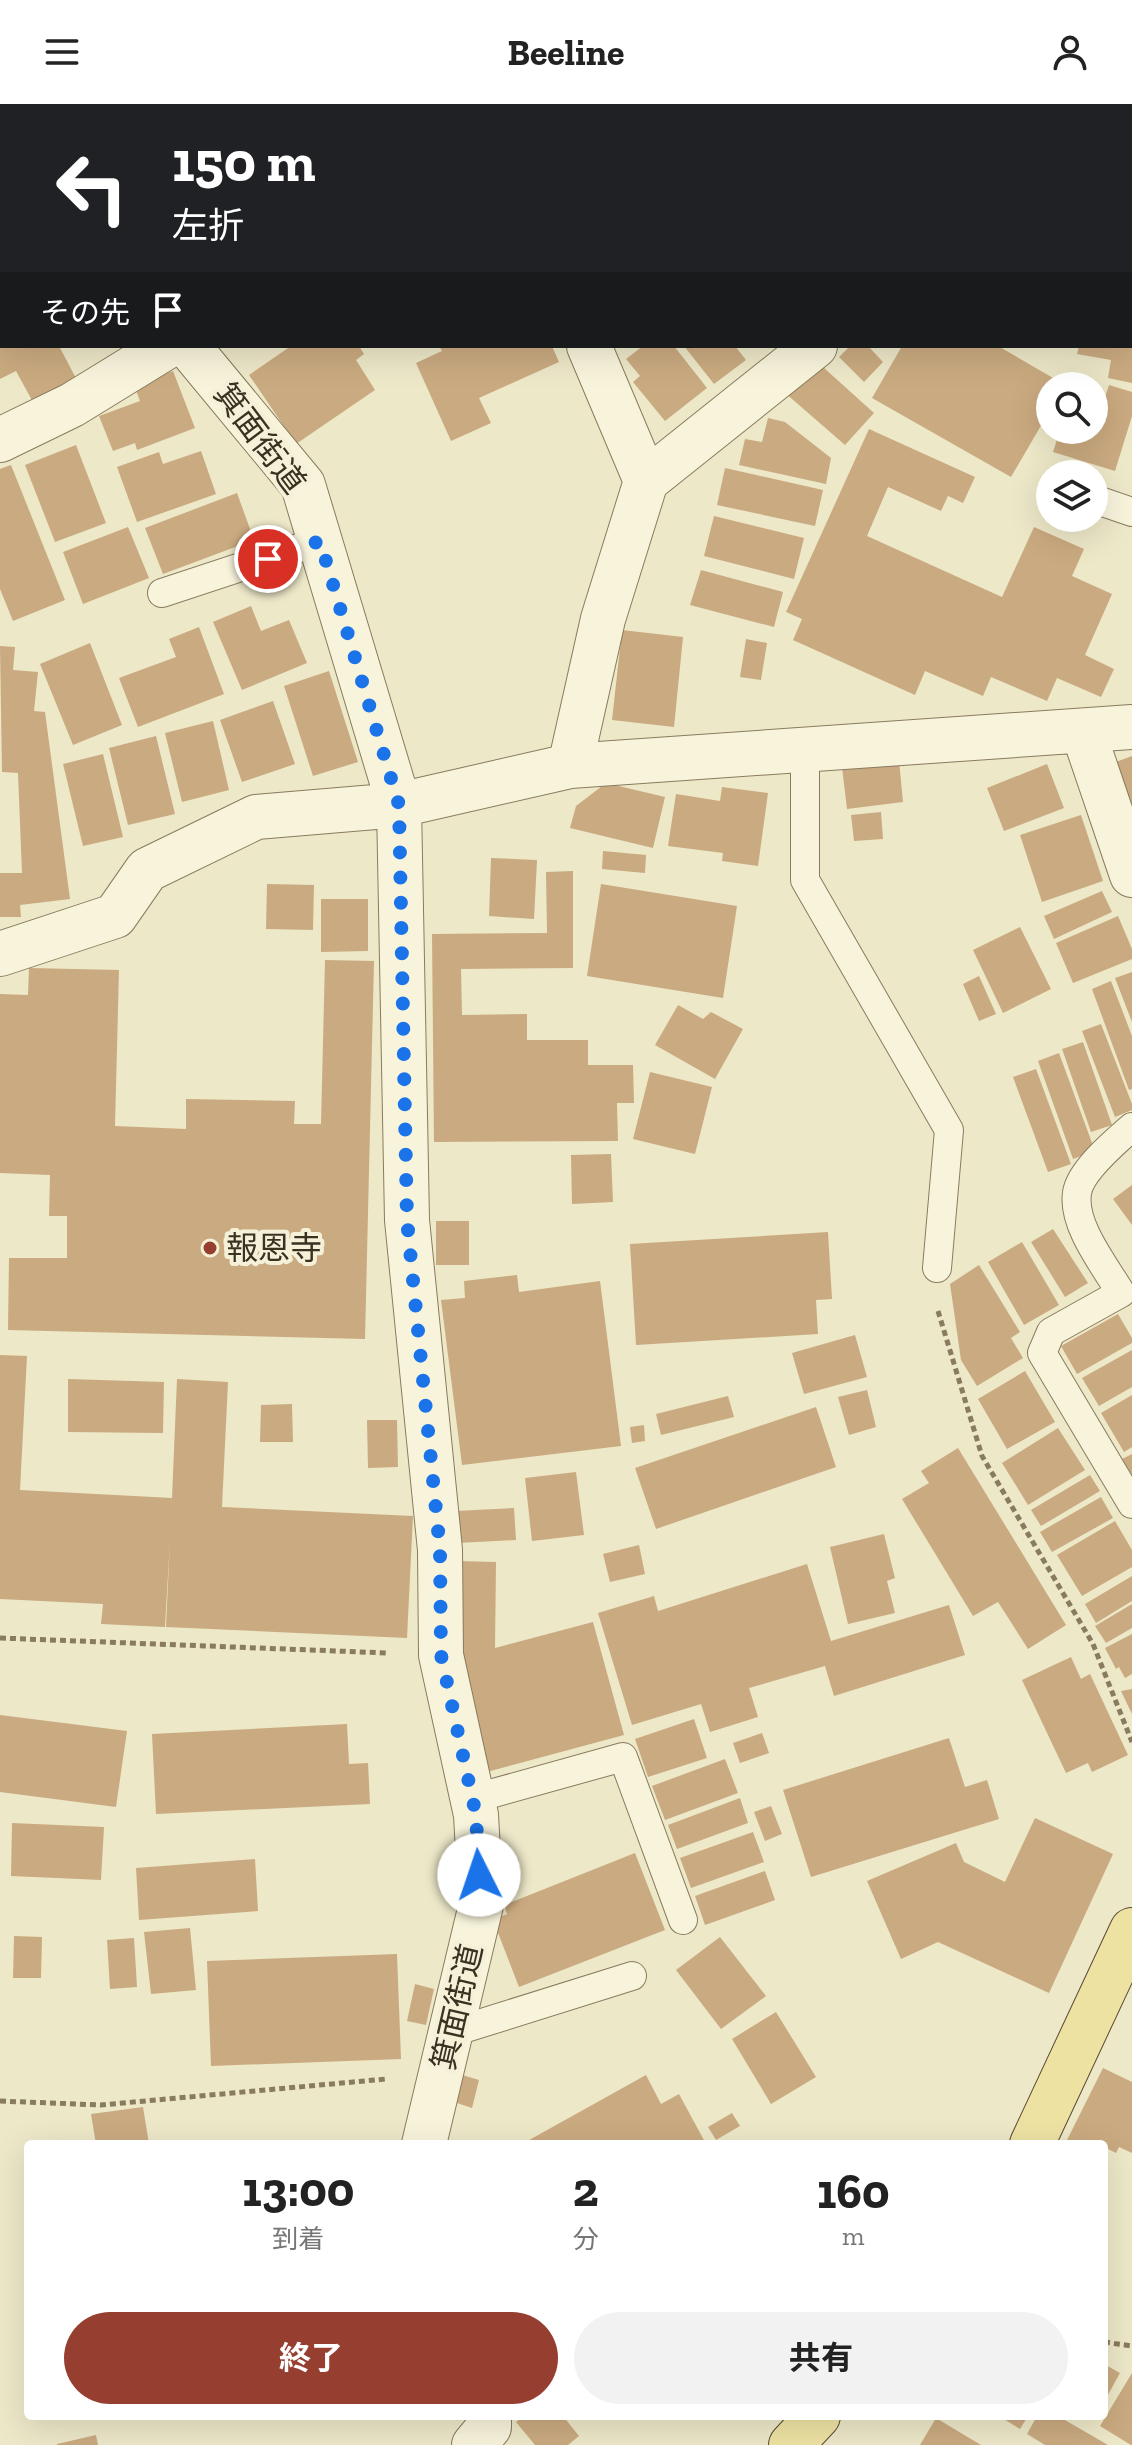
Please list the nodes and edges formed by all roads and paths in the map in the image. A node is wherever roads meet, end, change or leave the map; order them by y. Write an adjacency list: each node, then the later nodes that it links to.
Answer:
1 (165, 348): 5 (street)
2 (190, 348): 9 (street, 箕面街道)
3 (590, 348): 6 (street)
4 (812, 348): 6 (street)
5 (0, 440)
6 (646, 481): 14 (street)
7 (1108, 504): 8 (lane)
8 (1132, 512)
9 (320, 541): 10 (lane); 15 (street, 箕面街道)
10 (162, 593)
11 (1132, 727): 12 (street)
12 (1083, 731): 13 (street); 16 (street)
13 (805, 750): 14 (street); 19 (lane)
14 (570, 766): 15 (street)
15 (399, 805): 17 (street); 22 (street, 箕面街道)
16 (1132, 875)
17 (0, 954)
18 (1132, 1127): 20 (lane)
19 (937, 1268): 23 (path)
20 (1132, 1504)
21 (0, 1638): 22 (path)
22 (441, 1655): 24 (street, 箕面街道)
23 (1132, 1742)
24 (472, 1799): 25 (lane); 28 (street, 箕面街道)
25 (683, 1920)
26 (1132, 1930): 31 (main road)
27 (632, 1976): 28 (lane)
28 (446, 2053): 29 (path); 30 (street, 箕面街道)
29 (0, 2101)
30 (425, 2140)
31 (1034, 2140)
32 (1108, 2343): 33 (path)
33 (1132, 2346)
34 (814, 2420): 35 (main road)
35 (791, 2445)

